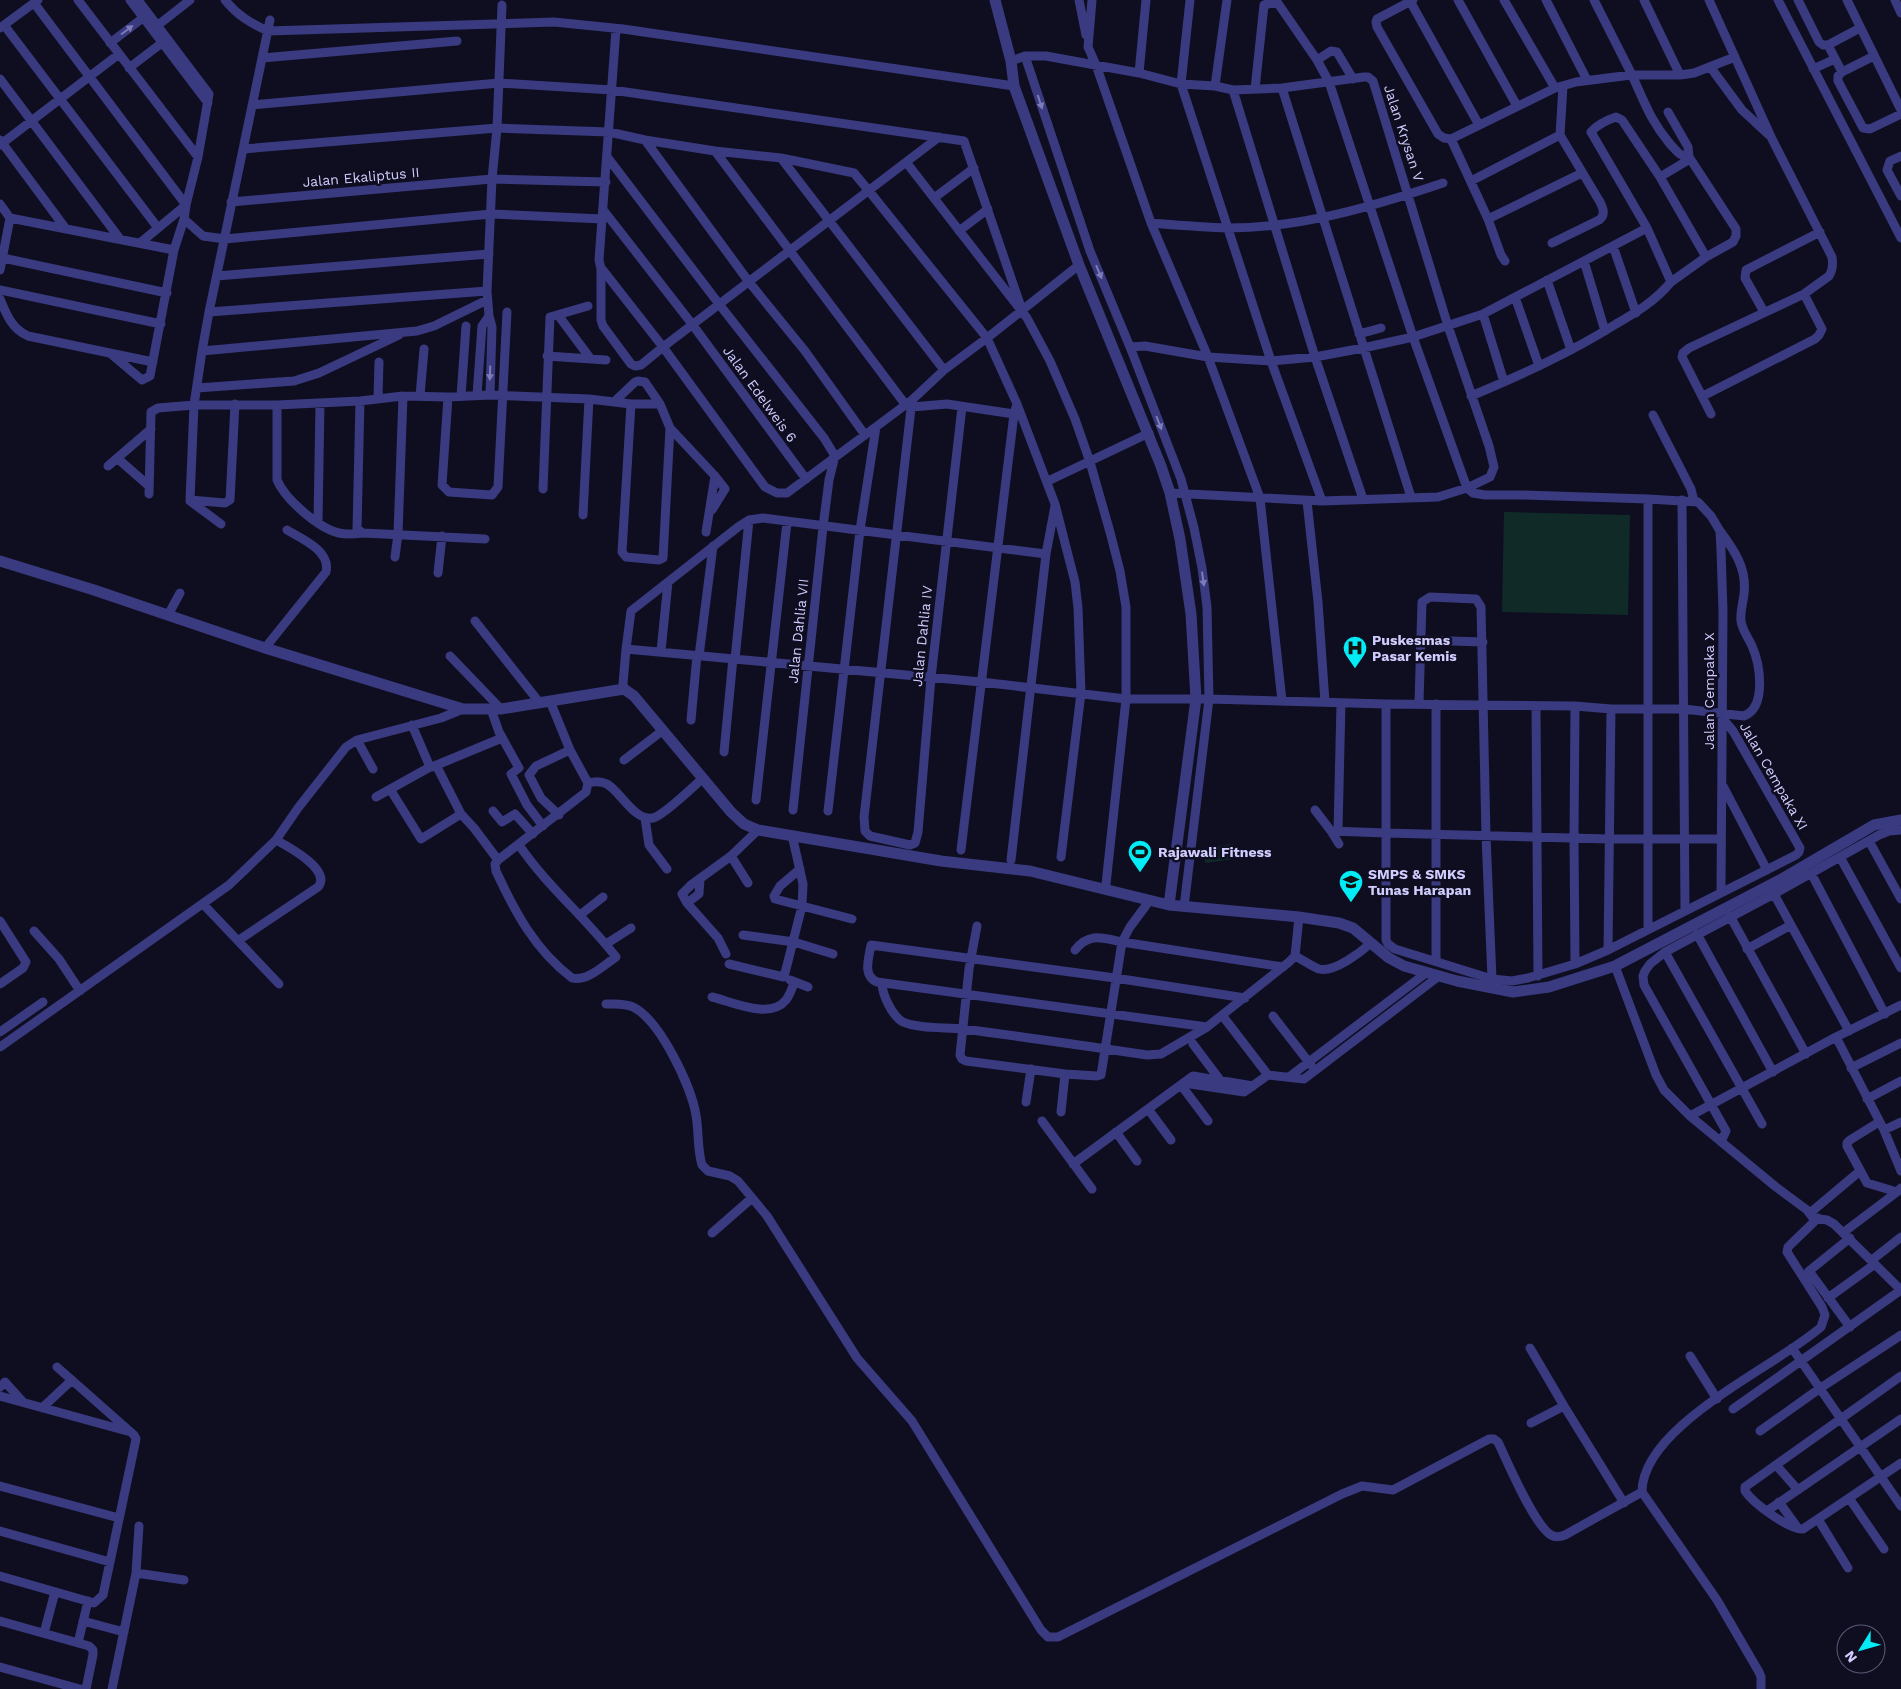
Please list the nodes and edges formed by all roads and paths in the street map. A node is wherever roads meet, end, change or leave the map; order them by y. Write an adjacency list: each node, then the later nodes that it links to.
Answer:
1 (78, 0): 38 (street)
2 (130, 0): 28 (street)
3 (138, 0): 28 (street)
4 (190, 0): 32 (street)
5 (225, 0): 35 (street)
6 (995, 0): 48 (street)
7 (1079, 0): 40 (street)
8 (1092, 0): 40 (street)
9 (1146, 0): 54 (street)
10 (1190, 0): 63 (street)
11 (1227, 0): 65 (street)
12 (1458, 0): 73 (street)
13 (1504, 0): 66 (street)
14 (1546, 0): 60 (street)
15 (1594, 0): 55 (street)
16 (1644, 0): 56 (street)
17 (1709, 0): 44 (street)
18 (1778, 0): 52 (street)
19 (1798, 0): 39 (street)
20 (1847, 0): 33 (street)
21 (1895, 0): 27 (street)
22 (1276, 1): 25 (street); 47 (street)
23 (1412, 1): 77 (street); 82 (street)
24 (36, 2): 31 (street); 57 (street)
25 (1262, 3): 68 (street)
26 (502, 5): 30 (street)
27 (1901, 13)
28 (146, 16): 32 (street); 38 (street, one-way to 28)
29 (270, 20): 35 (street)
30 (500, 24): 34 (street); 35 (street); 62 (street)
31 (2, 27): 71 (street)
32 (155, 28): 36 (street)
33 (1860, 28): 39 (street); 43 (street)
34 (616, 29): 64 (street); 69 (street)
35 (268, 31): 45 (street)
36 (164, 40): 50 (street); 89 (street)
37 (458, 41): 45 (street)
38 (110, 43): 41 (street)
39 (1828, 45): 46 (street)
40 (1088, 48): 49 (street)
41 (119, 54): 50 (street); 57 (street)
42 (1024, 56): 48 (street); 49 (street, Jalan Krysan V); 133 (street, one-way to 133)
43 (1874, 56): 53 (street); 75 (street)
44 (1735, 57): 51 (street); 83 (street)
45 (262, 58): 72 (street)
46 (1835, 58): 52 (street); 53 (street)
47 (1317, 60): 59 (street); 61 (street)
48 (1011, 61): 64 (street)
49 (1096, 65): 54 (street, Jalan Krysan V); 117 (street)
50 (129, 68): 89 (street)
51 (1711, 68): 56 (street); 83 (street)
52 (1813, 69): 125 (street)
53 (1842, 72): 75 (street)
54 (1139, 73): 63 (street, Jalan Krysan V)
55 (1632, 75): 56 (street); 60 (street); 92 (street)
56 (1680, 75)
57 (88, 78): 71 (street); 107 (street)
58 (0, 79): 76 (street)
59 (1353, 79): 61 (street, Jalan Krysan V); 102 (street, Jalan Krysan V)
60 (1587, 80): 66 (street)
61 (1330, 82): 67 (street, Jalan Krysan V); 108 (street)
62 (498, 83): 69 (street); 72 (street); 78 (street)
63 (1181, 84): 65 (street, Jalan Krysan V); 120 (street)
64 (1014, 86): 137 (street)
65 (1215, 86): 70 (street, Jalan Krysan V)
66 (1559, 87): 73 (street); 80 (street)
67 (1282, 88): 68 (street, Jalan Krysan V); 113 (street)
68 (1255, 89): 70 (street, Jalan Krysan V)
69 (612, 90): 79 (street); 81 (street)
70 (1233, 90): 118 (street)
71 (61, 99): 76 (street); 119 (street)
72 (252, 105): 86 (street)
73 (1517, 106): 77 (street)
74 (1668, 112): 92 (street)
75 (1901, 112)
76 (32, 121): 85 (street); 127 (street)
77 (1479, 125): 82 (street)
78 (497, 128): 79 (street); 86 (street); 97 (street)
79 (610, 132): 84 (street); 90 (street)
80 (1560, 136): 95 (street); 98 (street)
81 (938, 137): 93 (street); 94 (street)
82 (1451, 139): 98 (street)
83 (1772, 139): 124 (street)
84 (645, 140): 87 (street); 144 (street)
85 (1, 143): 122 (street)
86 (243, 149): 105 (street)
87 (715, 151): 91 (street); 132 (street)
88 (1901, 156): 103 (street)
89 (198, 157): 107 (street)
90 (608, 158): 99 (street); 152 (street)
91 (781, 158): 101 (street); 116 (street)
92 (1689, 158): 96 (street); 135 (street)
93 (906, 162): 101 (street); 104 (street)
94 (974, 168): 104 (street); 109 (street)
95 (1582, 173): 115 (street); 129 (street)
96 (1660, 178): 121 (street); 135 (street)
97 (492, 179): 99 (street, Jalan Ekaliptus II); 105 (street, Jalan Ekaliptus II); 110 (street)
98 (1471, 180): 115 (street)
99 (606, 182): 111 (street)
100 (1443, 183): 102 (street)
101 (869, 190): 116 (street); 171 (street)
102 (1409, 194): 108 (street); 165 (street, Jalan Krysan V)
103 (1901, 196)
104 (934, 198): 123 (street)
105 (231, 202): 126 (street)
106 (0, 204): 112 (street)
107 (186, 205): 114 (street); 119 (street)
108 (1370, 205): 113 (street); 170 (street)
109 (988, 209): 123 (street); 154 (street)
110 (491, 214): 111 (street); 126 (street); 134 (street)
111 (603, 215): 140 (street); 163 (street, Jalan Edelweis 6)
112 (10, 218): 122 (street); 136 (street)
113 (1323, 218): 118 (street); 169 (street)
114 (184, 219): 126 (street); 131 (street)
115 (1488, 220): 138 (street)
116 (829, 221): 132 (street); 190 (street)
117 (1152, 223): 120 (street); 182 (street)
118 (1274, 225): 120 (street); 183 (street)
119 (158, 228): 128 (street)
120 (1228, 228): 186 (street)
121 (1647, 228): 130 (street); 145 (street)
122 (66, 229): 127 (street)
123 (959, 231): 154 (street)
124 (1820, 232): 148 (street); 157 (street)
125 (1901, 238)
126 (225, 239): 142 (street)
127 (120, 240): 128 (street)
128 (140, 243): 131 (street)
129 (1552, 243)
130 (1613, 246): 139 (street); 158 (street)
131 (174, 250): 147 (street)
132 (789, 251): 144 (street); 211 (street)
133 (1090, 251): 137 (street); 173 (street, one-way to 173)
134 (489, 254): 142 (street); 149 (street)
135 (1706, 257): 145 (street)
136 (3, 258): 141 (street); 147 (street)
137 (1078, 261): 154 (street); 222 (street)
138 (1505, 261)
139 (1584, 261): 143 (street); 167 (street)
140 (602, 269): 172 (street); 172 (street)
141 (0, 270)
142 (217, 276): 155 (street)
143 (1547, 280): 150 (street); 176 (street)
144 (749, 282): 152 (street); 223 (street)
145 (1671, 282): 158 (street)
146 (0, 290): 162 (street)
147 (167, 293): 162 (street)
148 (1804, 294): 157 (street); 200 (street)
149 (487, 296): 155 (street); 161 (street); 168 (street)
150 (1515, 297): 159 (street); 189 (street)
151 (0, 299): 178 (street)
152 (719, 304): 163 (street); 224 (street)
153 (588, 306): 160 (street)
154 (1022, 310): 171 (street); 226 (street)
155 (209, 312): 177 (street)
156 (507, 312): 198 (street)
157 (1764, 312): 200 (street)
158 (1636, 313): 167 (street)
159 (1482, 314): 165 (street); 191 (street)
160 (558, 315): 181 (street); 184 (street)
161 (489, 316): 179 (street); 180 (street)
162 (161, 324): 187 (street)
163 (692, 324): 172 (street); 228 (street, Jalan Edelweis 6)
164 (466, 326): 196 (street)
165 (1448, 326): 170 (street); 199 (street, Jalan Krysan V)
166 (1381, 328): 169 (street)
167 (1605, 332): 176 (street)
168 (404, 333): 177 (street); 192 (street)
169 (1359, 334): 174 (street)
170 (1413, 337): 174 (street); 230 (street)
171 (987, 338): 190 (street); 212 (street)
172 (663, 347): 228 (street)
173 (1130, 347): 182 (street); 233 (street, one-way to 233)
174 (1363, 348): 183 (street); 234 (street)
175 (424, 349): 195 (street)
176 (1571, 350): 189 (street)
177 (202, 352): 192 (street)
178 (110, 353): 187 (street); 187 (street)
179 (479, 353): 180 (street); 197 (street)
180 (491, 354): 193 (street, one-way to 193)
181 (547, 356): 184 (street); 202 (street)
182 (1208, 357): 186 (street); 235 (street)
183 (1315, 357): 186 (street); 236 (street)
184 (590, 358): 185 (street)
185 (606, 360)
186 (1271, 361): 242 (street)
187 (153, 362)
188 (379, 362): 203 (street)
189 (1539, 366): 191 (street)
190 (944, 370): 211 (street)
191 (1504, 382): 199 (street)
192 (197, 388): 213 (street)
193 (490, 395): 197 (street); 198 (street)
194 (403, 396): 195 (street); 203 (street); 255 (street)
195 (420, 396): 201 (street)
196 (461, 396): 197 (street); 201 (street)
197 (477, 396)
198 (503, 396): 201 (street); 202 (street)
199 (1471, 396): 230 (street, Jalan Krysan V)
200 (1702, 396): 217 (street)
201 (448, 397)
202 (545, 397): 204 (street); 231 (street)
203 (378, 398): 205 (street)
204 (589, 399): 206 (street); 244 (street)
205 (360, 401): 207 (street); 253 (street)
206 (615, 402): 209 (street); 210 (street)
207 (320, 403): 214 (street); 246 (street)
208 (235, 404): 213 (street); 214 (street); 238 (street)
209 (631, 404): 210 (street); 220 (street)
210 (660, 404): 220 (street)
211 (909, 404): 215 (street); 219 (street); 257 (street)
212 (1017, 404): 216 (street); 229 (street)
213 (194, 405): 221 (street); 238 (street)
214 (277, 405): 246 (street)
215 (962, 407): 216 (street); 259 (street, Jalan Dahlia IV)
216 (1014, 414): 261 (street)
217 (1711, 414)
218 (1653, 415): 241 (street)
219 (876, 427): 223 (street); 251 (street)
220 (670, 428): 254 (street)
221 (150, 429): 225 (street); 225 (street)
222 (1149, 433): 226 (street); 232 (street)
223 (865, 435): 224 (street)
224 (835, 456): 228 (street); 249 (street, Jalan Dahlia VII)
225 (117, 458): 227 (street)
226 (1090, 462): 229 (street); 288 (street)
227 (108, 466)
228 (806, 480)
229 (1048, 481): 243 (street)
230 (1467, 488): 234 (street, Jalan Krysan V); 237 (street)
231 (543, 489)
232 (1170, 493): 233 (street, Jalan Krysan V); 289 (street)
233 (1185, 493): 235 (street, Jalan Krysan V); 287 (street, one-way to 287)
234 (1411, 497): 236 (street, Jalan Krysan V)
235 (1260, 498): 240 (street, Jalan Krysan V); 290 (street)
236 (1363, 499): 242 (street, Jalan Krysan V)
237 (1648, 499): 239 (street); 303 (street)
238 (190, 500): 248 (street)
239 (1682, 500): 241 (street); 304 (street)
240 (1307, 501): 242 (street, Jalan Krysan V); 292 (street)
241 (1694, 501): 252 (street)
242 (1322, 502)
243 (1055, 504): 262 (street); 286 (street)
244 (583, 515)
245 (750, 520): 247 (street); 260 (street); 277 (street)
246 (318, 522): 253 (street)
247 (787, 522): 249 (street); 278 (street)
248 (221, 524)
249 (823, 527): 251 (street); 279 (street, Jalan Dahlia VII)
250 (287, 530): 272 (street)
251 (860, 530): 257 (street); 280 (street)
252 (1720, 531): 305 (street, Jalan Cempaka X); 305 (street)
253 (363, 532): 255 (street)
254 (706, 532)
255 (398, 534): 256 (street); 263 (street)
256 (442, 536): 258 (street); 265 (street)
257 (897, 536): 259 (street); 281 (street)
258 (485, 539)
259 (946, 542): 261 (street); 282 (street, Jalan Dahlia IV)
260 (713, 546): 266 (street); 275 (street)
261 (996, 548): 262 (street); 283 (street)
262 (1046, 554): 285 (street)
263 (395, 557)
264 (0, 561): 268 (street)
265 (438, 573)
266 (668, 582): 273 (street); 274 (street)
267 (180, 593): 268 (street)
268 (168, 614): 272 (street)
269 (475, 621): 291 (street)
270 (1420, 640): 271 (street); 271 (street); 294 (street)
271 (1482, 642): 297 (street)
272 (265, 648): 300 (street)
273 (626, 649): 274 (street); 284 (street)
274 (661, 651): 275 (street)
275 (698, 655): 277 (street); 306 (street)
276 (450, 656): 301 (street)
277 (734, 659): 278 (street); 312 (street)
278 (772, 663): 279 (street); 321 (street)
279 (808, 666): 280 (street); 323 (street, Jalan Dahlia VII)
280 (845, 669): 281 (street); 326 (street)
281 (882, 674): 282 (street); 282 (street, Jalan Dahlia IV)
282 (931, 678): 283 (street)
283 (981, 682): 285 (street); 352 (street)
284 (623, 684): 291 (street); 308 (street)
285 (1031, 689): 286 (street); 357 (street)
286 (1081, 693): 288 (street); 354 (street)
287 (1209, 698): 289 (street); 290 (street); 373 (street)
288 (1126, 699): 289 (street); 363 (street)
289 (1196, 699): 371 (street)
290 (1282, 700): 292 (street)
291 (544, 702): 301 (street); 311 (street)
292 (1326, 702): 293 (street)
293 (1341, 703): 295 (street); 336 (street)
294 (1419, 703): 295 (street); 296 (street)
295 (1386, 704): 337 (street)
296 (1436, 704): 297 (street); 339 (street)
297 (1485, 704): 298 (street); 341 (street)
298 (1536, 706): 299 (street); 342 (street)
299 (1575, 706): 302 (street); 343 (street)
300 (463, 709): 301 (street); 307 (street)
301 (496, 709): 309 (street)
302 (1611, 709): 303 (street); 344 (street)
303 (1648, 709): 304 (street); 346 (street)
304 (1684, 709): 305 (street); 345 (street)
305 (1723, 717): 318 (street, Jalan Cempaka X); 360 (street, Jalan Cempaka XI)
306 (691, 720)
307 (412, 725): 310 (street); 314 (street)
308 (662, 731): 313 (street); 316 (street)
309 (502, 738): 314 (street); 322 (street)
310 (358, 740): 315 (street); 348 (street)
311 (570, 750): 317 (street); 329 (street)
312 (724, 752)
313 (624, 760)
314 (433, 766): 319 (street); 327 (street)
315 (373, 768)
316 (702, 779): 330 (street); 334 (street)
317 (588, 782): 329 (street); 330 (street)
318 (1723, 786): 347 (street, Jalan Cempaka X); 360 (street)
319 (390, 789): 320 (street); 327 (street)
320 (376, 797)
321 (756, 800)
322 (527, 805): 328 (street); 332 (street)
323 (794, 810)
324 (1315, 810): 336 (street)
325 (493, 811): 328 (street)
326 (828, 812)
327 (461, 814): 356 (street)
328 (515, 814): 338 (street)
329 (558, 815): 332 (street)
330 (645, 818): 358 (street)
331 (1901, 820): 333 (street)
332 (543, 826): 338 (street)
333 (1882, 828): 335 (street); 349 (street); 369 (street)
334 (758, 830): 340 (street); 353 (street)
335 (1901, 830)
336 (1334, 831): 337 (street); 350 (street)
337 (1386, 833): 339 (street); 400 (street)
338 (533, 834): 351 (street)
339 (1435, 834): 341 (street); 400 (street)
340 (792, 835): 359 (street); 368 (street)
341 (1486, 836): 342 (street); 411 (street)
342 (1538, 836): 343 (street); 408 (street)
343 (1574, 838): 344 (street); 402 (street)
344 (1609, 838): 346 (street); 394 (street)
345 (1685, 838): 346 (street); 347 (street); 374 (street)
346 (1647, 839): 383 (street)
347 (1721, 839): 364 (street, Jalan Cempaka X)
348 (276, 840): 370 (street); 387 (street)
349 (1869, 841): 355 (street); 367 (street)
350 (1339, 844)
351 (519, 845): 356 (street); 375 (street)
352 (961, 850)
353 (731, 856): 362 (street); 396 (street)
354 (1061, 857)
355 (1840, 857): 361 (street); 405 (street)
356 (498, 860): 391 (street)
357 (1011, 860)
358 (666, 869)
359 (800, 869): 372 (street); 372 (street)
360 (1767, 870): 364 (street)
361 (1811, 874): 365 (street); 425 (street)
362 (748, 883)
363 (1106, 884)
364 (1722, 892): 374 (street)
365 (1774, 894): 369 (street); 380 (street)
366 (604, 896): 375 (street)
367 (1901, 899)
368 (1150, 900): 371 (street); 389 (street)
369 (1751, 901): 376 (street); 403 (street)
370 (204, 904): 387 (street); 417 (street)
371 (1169, 905): 373 (street)
372 (802, 906): 378 (street); 388 (street)
373 (1184, 907): 377 (street)
374 (1685, 911): 383 (street)
375 (580, 915): 391 (street)
376 (1730, 916): 385 (street); 392 (street)
377 (1299, 917): 390 (street); 398 (street)
378 (852, 919)
379 (0, 921): 414 (street)
380 (1791, 925): 392 (street); 430 (street)
381 (977, 926): 399 (street)
382 (631, 928): 391 (street)
383 (1648, 930): 394 (street)
384 (34, 931): 417 (street)
385 (1697, 934): 395 (street); 442 (street)
386 (743, 935): 388 (street)
387 (239, 940): 415 (street)
388 (794, 942): 397 (street); 409 (street)
389 (1122, 942): 393 (street); 404 (street); 410 (street)
390 (1371, 943): 398 (street); 406 (street)
391 (606, 944)
392 (1748, 948): 437 (street)
393 (1076, 950)
394 (1608, 950): 402 (street)
395 (1665, 952): 450 (street); 453 (street)
396 (726, 954)
397 (833, 954)
398 (1295, 956): 404 (street)
399 (971, 958): 410 (street); 413 (street); 418 (street)
400 (1436, 961): 411 (street)
401 (730, 964): 409 (street)
402 (1575, 964): 408 (street)
403 (1615, 966): 407 (street); 456 (street)
404 (1283, 967): 420 (street)
405 (1901, 968)
406 (1426, 973): 407 (street); 438 (street)
407 (1439, 976): 441 (street)
408 (1538, 976): 411 (street)
409 (784, 977): 412 (street)
410 (1116, 978): 420 (street); 424 (street)
411 (1492, 979)
412 (794, 982): 416 (street); 419 (street)
413 (882, 983): 418 (street); 429 (street)
414 (0, 984)
415 (279, 984)
416 (808, 987)
417 (80, 991): 435 (street)
418 (967, 994): 424 (street); 429 (street)
419 (712, 997)
420 (1245, 998): 428 (street)
421 (43, 1002): 431 (street)
422 (606, 1004): 472 (street)
423 (1901, 1005): 425 (street)
424 (1112, 1012): 428 (street); 436 (street)
425 (1885, 1014): 430 (street)
426 (1274, 1016): 438 (street)
427 (1226, 1019): 444 (street)
428 (1208, 1027): 436 (street)
429 (962, 1029): 436 (street); 440 (street)
430 (1849, 1031): 432 (street)
431 (0, 1032)
432 (1836, 1037): 437 (street); 439 (street)
433 (1901, 1043): 439 (street)
434 (1193, 1044): 446 (street)
435 (0, 1047)
436 (1105, 1049): 443 (street)
437 (1806, 1054): 442 (street)
438 (1309, 1062): 441 (street); 445 (street)
439 (1852, 1068): 451 (street)
440 (1031, 1069): 443 (street); 452 (street)
441 (1316, 1071): 445 (street)
442 (1773, 1072): 450 (street)
443 (1065, 1074): 455 (street)
444 (1268, 1075): 445 (street); 449 (street)
445 (1289, 1077)
446 (1220, 1080): 448 (street); 449 (street)
447 (1901, 1081): 451 (street)
448 (1182, 1084): 449 (street); 454 (street); 458 (street)
449 (1253, 1086)
450 (1741, 1088): 453 (street); 461 (street)
451 (1867, 1100): 459 (street)
452 (1026, 1102)
453 (1711, 1105): 456 (street); 465 (street)
454 (1148, 1109): 463 (street); 464 (street)
455 (1061, 1112)
456 (1690, 1116): 465 (street)
457 (1042, 1121): 467 (street)
458 (1208, 1121)
459 (1879, 1122): 462 (street); 468 (street)
460 (1901, 1122): 462 (street)
461 (1762, 1124)
462 (1884, 1130): 469 (street)
463 (1116, 1132): 466 (street); 467 (street)
464 (1171, 1140)
465 (1721, 1142): 473 (street)
466 (1137, 1161)
467 (1073, 1164): 470 (street)
468 (1860, 1171): 471 (street); 473 (street)
469 (1901, 1171)
470 (1092, 1189)
471 (1899, 1190): 475 (street)
472 (752, 1198): 474 (street); 513 (street)
473 (1814, 1215): 475 (street); 479 (street)
474 (712, 1233)
475 (1847, 1235): 477 (street); 478 (street)
476 (1901, 1237): 477 (street)
477 (1874, 1262): 480 (street); 481 (street)
478 (1809, 1271): 479 (street); 481 (street)
479 (1805, 1282): 485 (street)
480 (1901, 1290): 482 (street)
481 (1828, 1298): 482 (street)
482 (1850, 1327): 487 (street)
483 (1901, 1335): 492 (street)
484 (1530, 1348): 496 (street)
485 (1792, 1348): 487 (street); 494 (street)
486 (1690, 1356): 494 (street)
487 (1800, 1361): 492 (street); 498 (street)
488 (57, 1367): 490 (street)
489 (1901, 1376): 499 (street)
490 (72, 1380): 497 (street); 503 (street)
491 (0, 1388): 495 (street)
492 (1819, 1389): 499 (street); 502 (street)
493 (0, 1396): 495 (street)
494 (1717, 1398): 510 (street)
495 (23, 1402): 497 (street)
496 (1564, 1406): 501 (street); 513 (street)
497 (42, 1408): 503 (street)
498 (1733, 1409)
499 (1841, 1419): 504 (street); 506 (street)
500 (1901, 1419): 504 (street)
501 (1531, 1423)
502 (1760, 1431)
503 (130, 1432): 516 (street)
504 (1861, 1447): 507 (street); 509 (street)
505 (1901, 1463): 507 (street)
506 (1776, 1465): 509 (street); 515 (street)
507 (1881, 1476): 511 (street); 514 (street)
508 (0, 1486): 516 (street)
509 (1798, 1490): 512 (street)
510 (1642, 1492): 513 (street); 538 (street)
511 (1849, 1498): 517 (street); 521 (street)
512 (1779, 1502): 515 (street); 519 (street)
513 (1624, 1503)
514 (1901, 1506)
515 (1767, 1511): 519 (street)
516 (119, 1518): 522 (street)
517 (1818, 1519): 519 (street); 523 (street)
518 (139, 1526): 524 (street)
519 (1798, 1530)
520 (0, 1531): 522 (street)
521 (1884, 1549)
522 (110, 1562): 528 (street)
523 (1848, 1568)
524 (136, 1573): 526 (street); 531 (street)
525 (0, 1576): 527 (street)
526 (184, 1580)
527 (55, 1592): 528 (street); 532 (street)
528 (88, 1601): 530 (street)
529 (0, 1621): 532 (street)
530 (83, 1621): 531 (street); 533 (street)
531 (124, 1632): 537 (street)
532 (44, 1634): 533 (street)
533 (78, 1643): 536 (street)
534 (0, 1667): 535 (street)
535 (80, 1689)
536 (86, 1689)
537 (112, 1689)
538 (1761, 1689)

